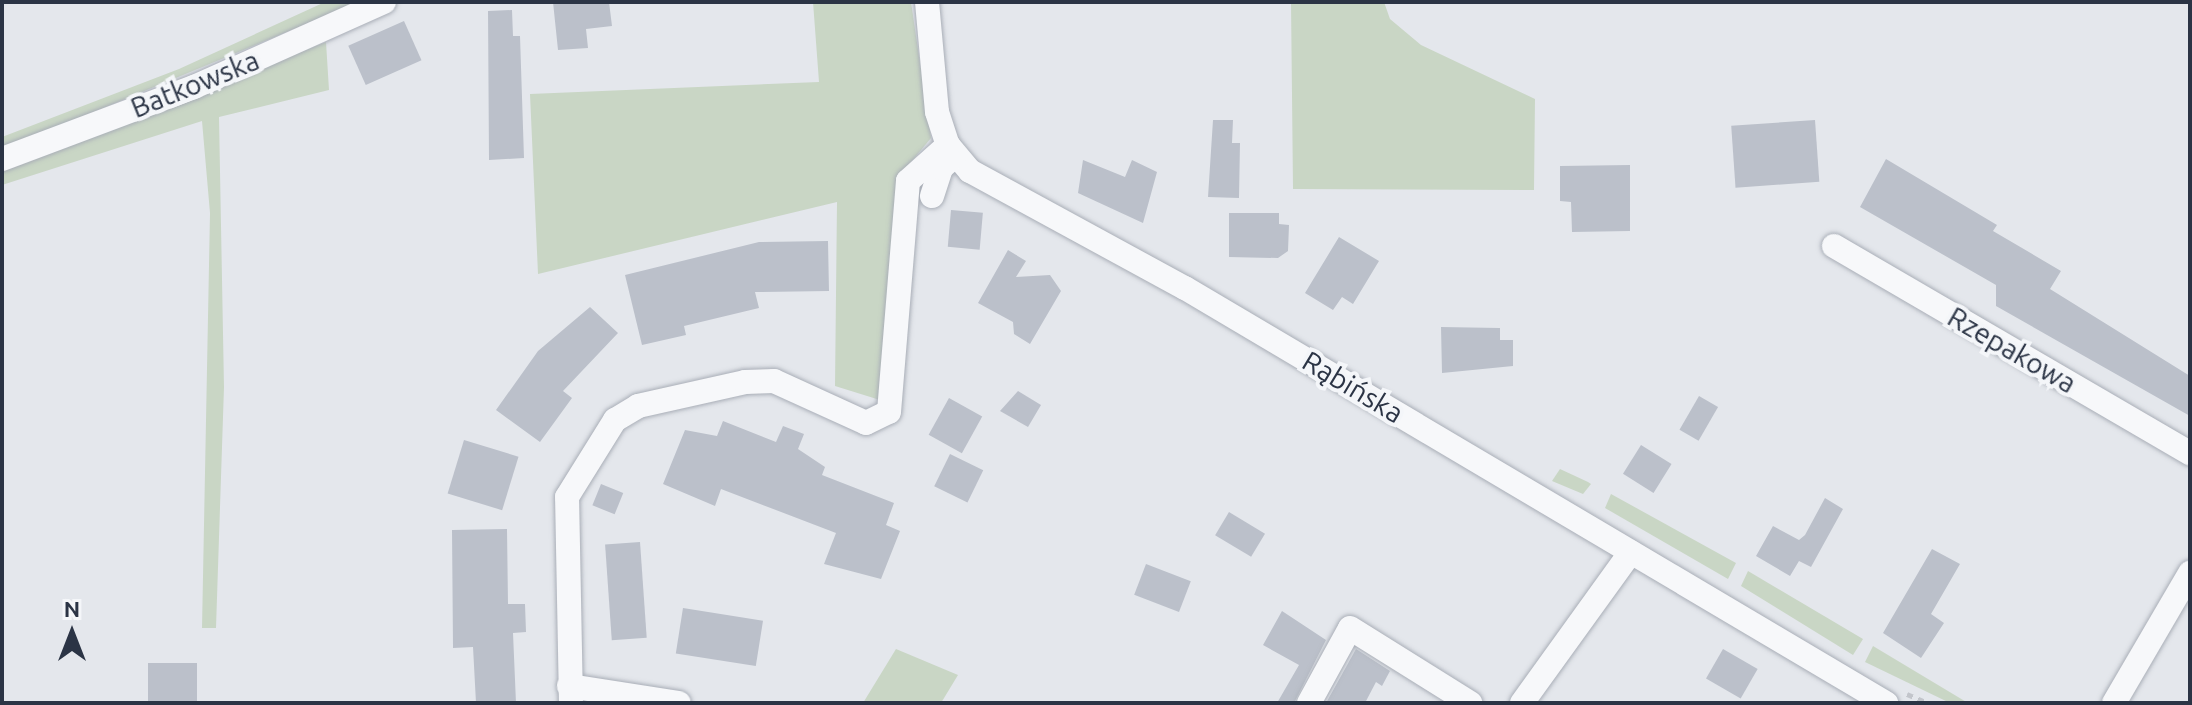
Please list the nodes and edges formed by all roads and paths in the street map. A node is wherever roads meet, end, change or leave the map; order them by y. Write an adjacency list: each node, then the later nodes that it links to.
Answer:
1 (384, 2): 4 (street, Batkowska)
2 (927, 2): 3 (street)
3 (952, 151): 5 (street); 8 (street, Rąbińska); 10 (street)
4 (2, 159)
5 (932, 196)
6 (1834, 246): 7 (street, Rzepakowa)
7 (2190, 453)
8 (1631, 552): 14 (street); 15 (street, Rąbińska)
9 (2190, 573): 16 (street)
10 (570, 694): 11 (street)
11 (679, 703)
12 (1309, 703): 13 (street)
13 (1470, 703)
14 (1522, 703)
15 (1886, 703)
16 (2114, 703)

